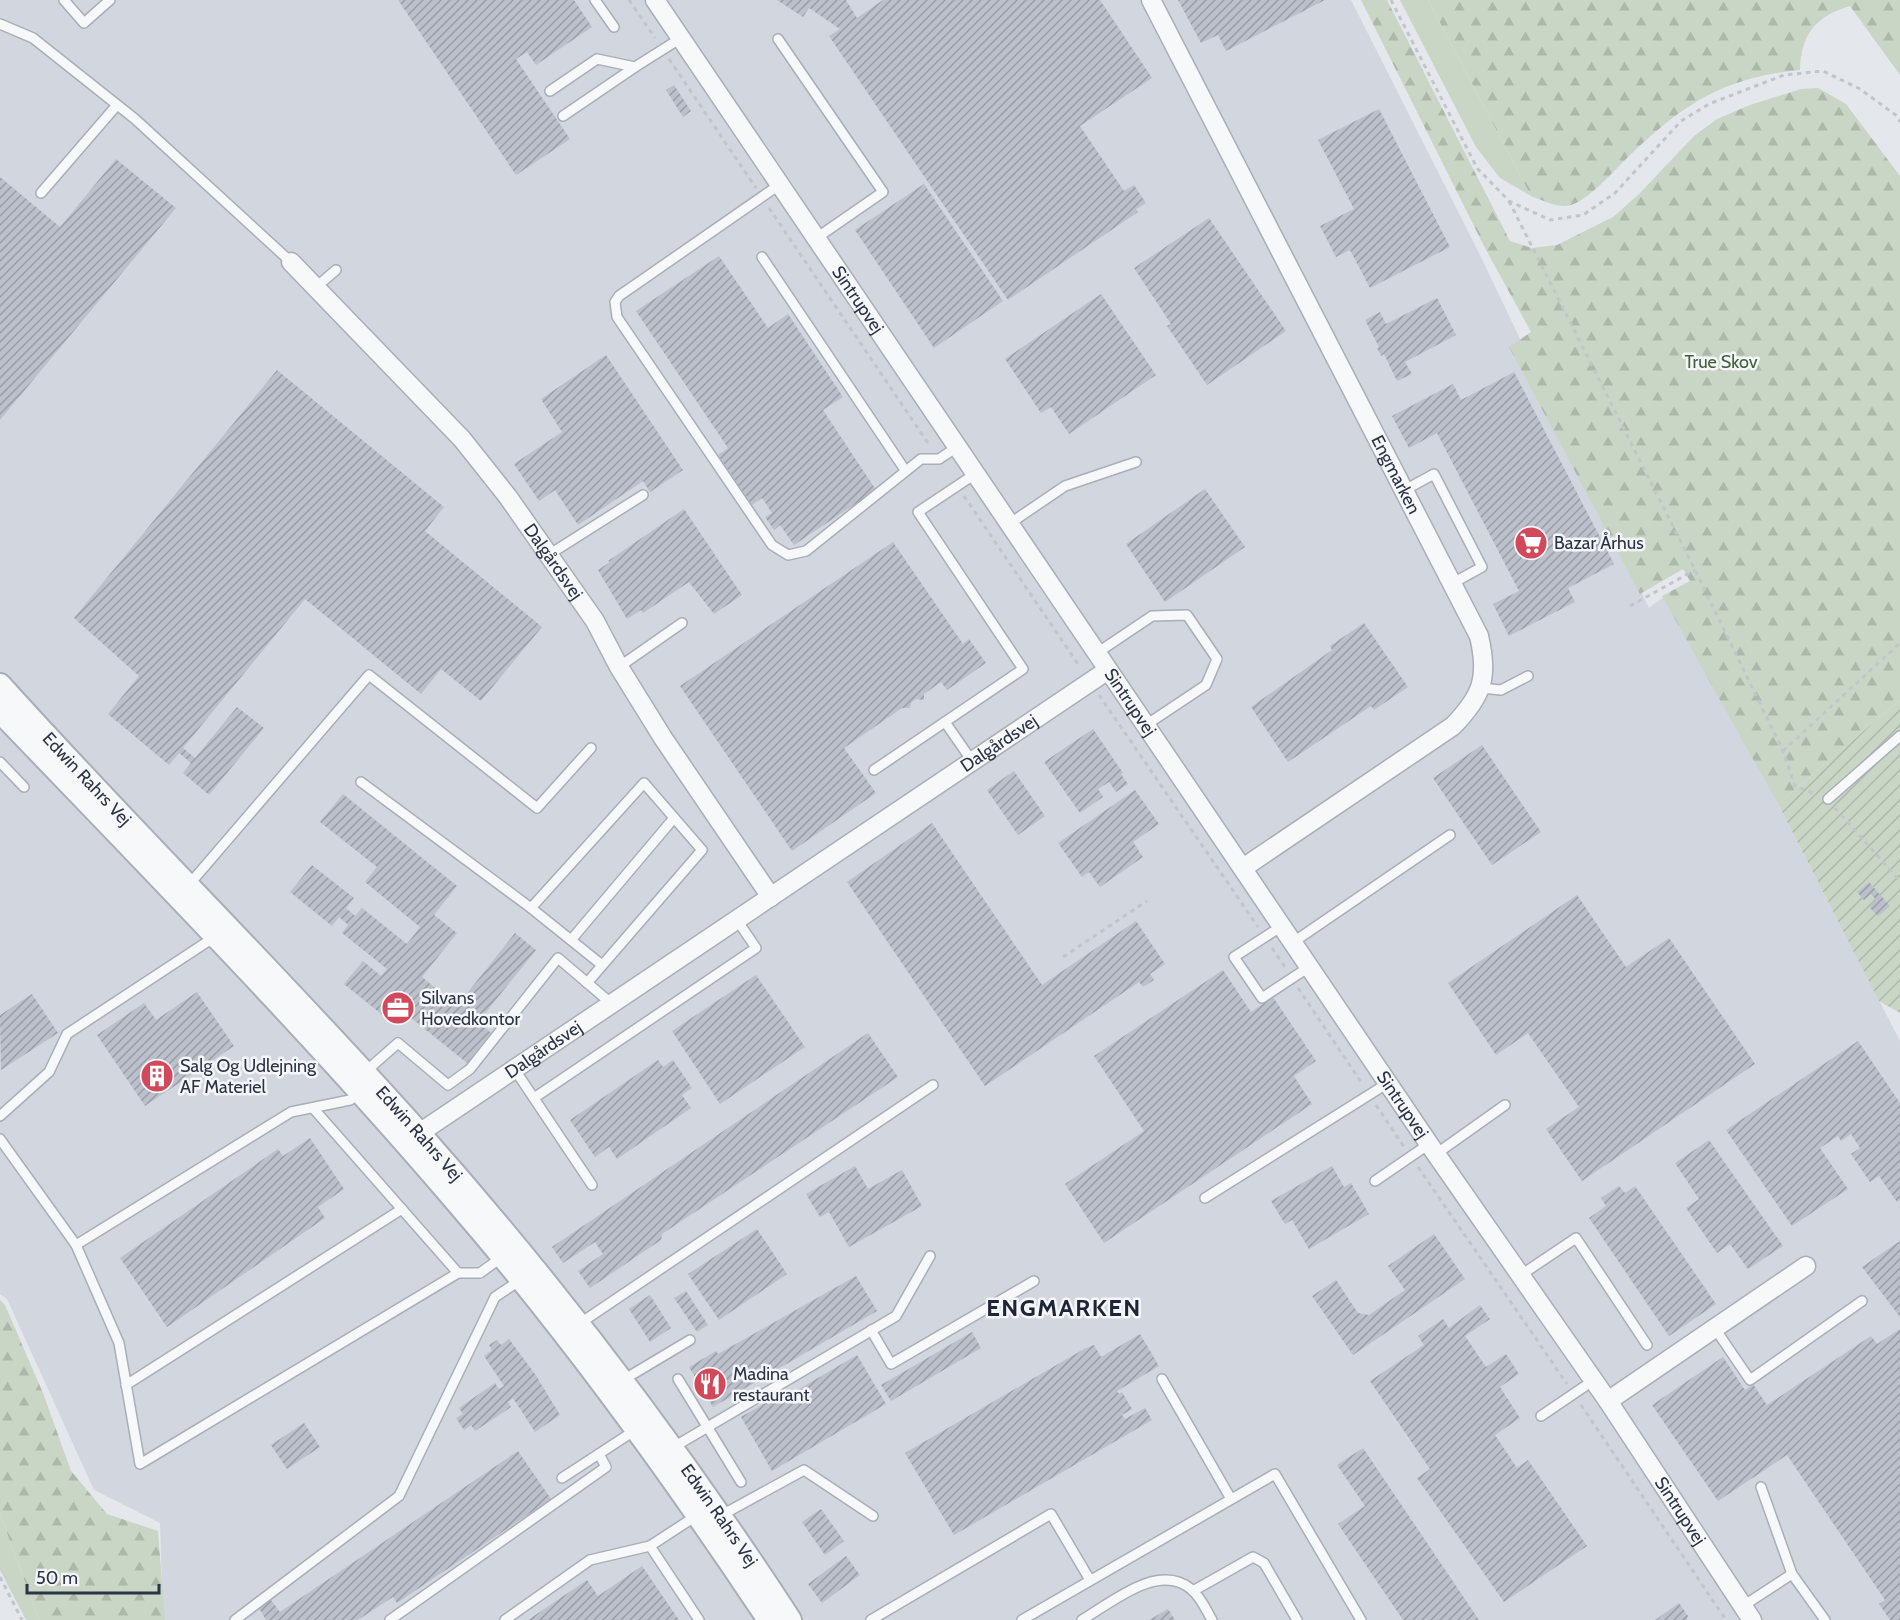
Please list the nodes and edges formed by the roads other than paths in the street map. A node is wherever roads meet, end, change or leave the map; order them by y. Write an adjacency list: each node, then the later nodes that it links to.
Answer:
1 (64, 0): 2 (lane)
2 (110, 0)
3 (595, 0): 7 (lane)
4 (656, 0): 8 (street, Sintrupvej)
5 (1151, 0): 25 (street, Engmarken)
6 (0, 24): 12 (lane)
7 (614, 27)
8 (681, 38): 10 (lane); 14 (street, Sintrupvej)
9 (778, 39): 16 (lane)
10 (635, 67): 11 (lane); 13 (lane)
11 (550, 91)
12 (117, 105): 15 (lane); 18 (lane)
13 (563, 116)
14 (779, 185): 16 (street, Sintrupvej); 23 (lane)
15 (41, 193)
16 (815, 239): 21 (street, Sintrupvej)
17 (762, 257): 23 (lane)
18 (291, 262): 20 (street, Dalgårdsvej)
19 (336, 270): 20 (lane)
20 (315, 288): 28 (street, Dalgårdsvej)
21 (957, 447): 23 (lane); 24 (street, Sintrupvej)
22 (1136, 462): 27 (lane)
23 (905, 470)
24 (975, 474): 27 (street, Sintrupvej); 37 (lane)
25 (1403, 491): 29 (street, Engmarken); 29 (lane)
26 (643, 495): 28 (lane)
27 (1009, 524): 31 (street, Sintrupvej)
28 (550, 554): 32 (street, Dalgårdsvej)
29 (1451, 584): 35 (street, Engmarken)
30 (682, 623): 32 (lane)
31 (1097, 653): 33 (street, Sintrupvej); 38 (lane)
32 (619, 667): 51 (street, Dalgårdsvej)
33 (1108, 670): 38 (street, Sintrupvej); 42 (street, Dalgårdsvej)
34 (1528, 676): 35 (lane)
35 (1481, 688): 49 (street, Engmarken)
36 (2, 699): 50 (street, Edwin Rahrs Vej)
37 (945, 722): 42 (lane); 43 (lane)
38 (1146, 725): 49 (street, Sintrupvej)
39 (1900, 736): 46 (lane)
40 (591, 748): 50 (lane)
41 (0, 762): 45 (lane)
42 (972, 762): 51 (street, Dalgårdsvej)
43 (874, 770)
44 (361, 782): 52 (lane)
45 (24, 787)
46 (1828, 799)
47 (674, 818): 52 (lane); 56 (lane); 58 (lane)
48 (1450, 835): 57 (lane)
49 (1243, 868): 54 (street, Sintrupvej)
50 (183, 892): 55 (street, Edwin Rahrs Vej)
51 (771, 897): 53 (street, Dalgårdsvej)
52 (531, 908): 56 (lane)
53 (737, 920): 61 (street, Dalgårdsvej); 66 (lane)
54 (1282, 926): 57 (street, Sintrupvej); 59 (lane)
55 (221, 932): 63 (street, Edwin Rahrs Vej); 69 (lane)
56 (570, 940): 58 (lane)
57 (1292, 942): 59 (street, Sintrupvej)
58 (602, 965): 60 (lane)
59 (1309, 967): 64 (street, Sintrupvej)
60 (587, 983): 61 (lane); 63 (lane)
61 (612, 1004): 62 (street, Dalgårdsvej)
62 (514, 1070): 66 (lane); 70 (street, Dalgårdsvej)
63 (359, 1083): 68 (lane); 70 (street, Edwin Rahrs Vej)
64 (1388, 1083): 72 (street, Sintrupvej); 75 (lane)
65 (933, 1085): 87 (lane)
66 (534, 1098): 74 (lane)
67 (1505, 1105): 72 (lane)
68 (313, 1108): 76 (lane); 77 (lane)
69 (0, 1116)
70 (412, 1138): 79 (street, Edwin Rahrs Vej); 82 (street, Edwin Rahrs Vej)
71 (0, 1139): 77 (lane)
72 (1432, 1149): 73 (lane); 83 (street, Sintrupvej)
73 (1375, 1181)
74 (592, 1185)
75 (1206, 1198)
76 (402, 1209): 81 (lane); 94 (lane)
77 (76, 1245): 94 (lane)
78 (930, 1256): 88 (lane)
79 (502, 1257): 81 (lane); 82 (street, Edwin Rahrs Vej)
80 (1806, 1266): 86 (street)
81 (458, 1273): 94 (lane)
82 (527, 1275): 87 (street, Edwin Rahrs Vej); 113 (lane)
83 (1521, 1275): 90 (lane); 93 (street, Sintrupvej)
84 (1034, 1281): 88 (lane)
85 (1862, 1301): 86 (lane)
86 (1714, 1327): 96 (street)
87 (571, 1330): 95 (street, Edwin Rahrs Vej)
88 (872, 1330): 99 (lane)
89 (690, 1340): 95 (lane)
90 (1647, 1345)
91 (678, 1378): 99 (lane)
92 (1162, 1379): 105 (lane)
93 (1594, 1380): 96 (street, Sintrupvej); 97 (lane)
94 (126, 1385)
95 (614, 1385): 98 (street, Edwin Rahrs Vej)
96 (1608, 1401): 112 (street, Sintrupvej)
97 (1541, 1416)
98 (644, 1424): 100 (street, Edwin Rahrs Vej); 101 (lane)
99 (707, 1427): 100 (lane); 103 (lane)
100 (664, 1452): 106 (street, Edwin Rahrs Vej)
101 (599, 1454): 102 (lane); 114 (lane)
102 (562, 1478)
103 (741, 1482)
104 (1761, 1487): 109 (lane)
105 (1231, 1499): 110 (lane); 124 (lane)
106 (709, 1515): 107 (lane); 108 (lane); 117 (street, Edwin Rahrs Vej); 118 (street, Edwin Rahrs Vej)
107 (873, 1516)
108 (650, 1546): 115 (lane); 116 (lane)
109 (1792, 1574): 112 (lane); 125 (lane)
110 (1090, 1580): 119 (lane); 120 (lane)
111 (1193, 1592): 121 (lane); 122 (lane); 123 (lane)
112 (1748, 1613)
113 (235, 1620)
114 (390, 1620)
115 (505, 1620)
116 (699, 1620)
117 (769, 1620)
118 (790, 1620)
119 (872, 1620)
120 (1022, 1620)
121 (1082, 1620)
122 (1212, 1620)
123 (1297, 1620)
124 (1361, 1620)
125 (1825, 1620)

